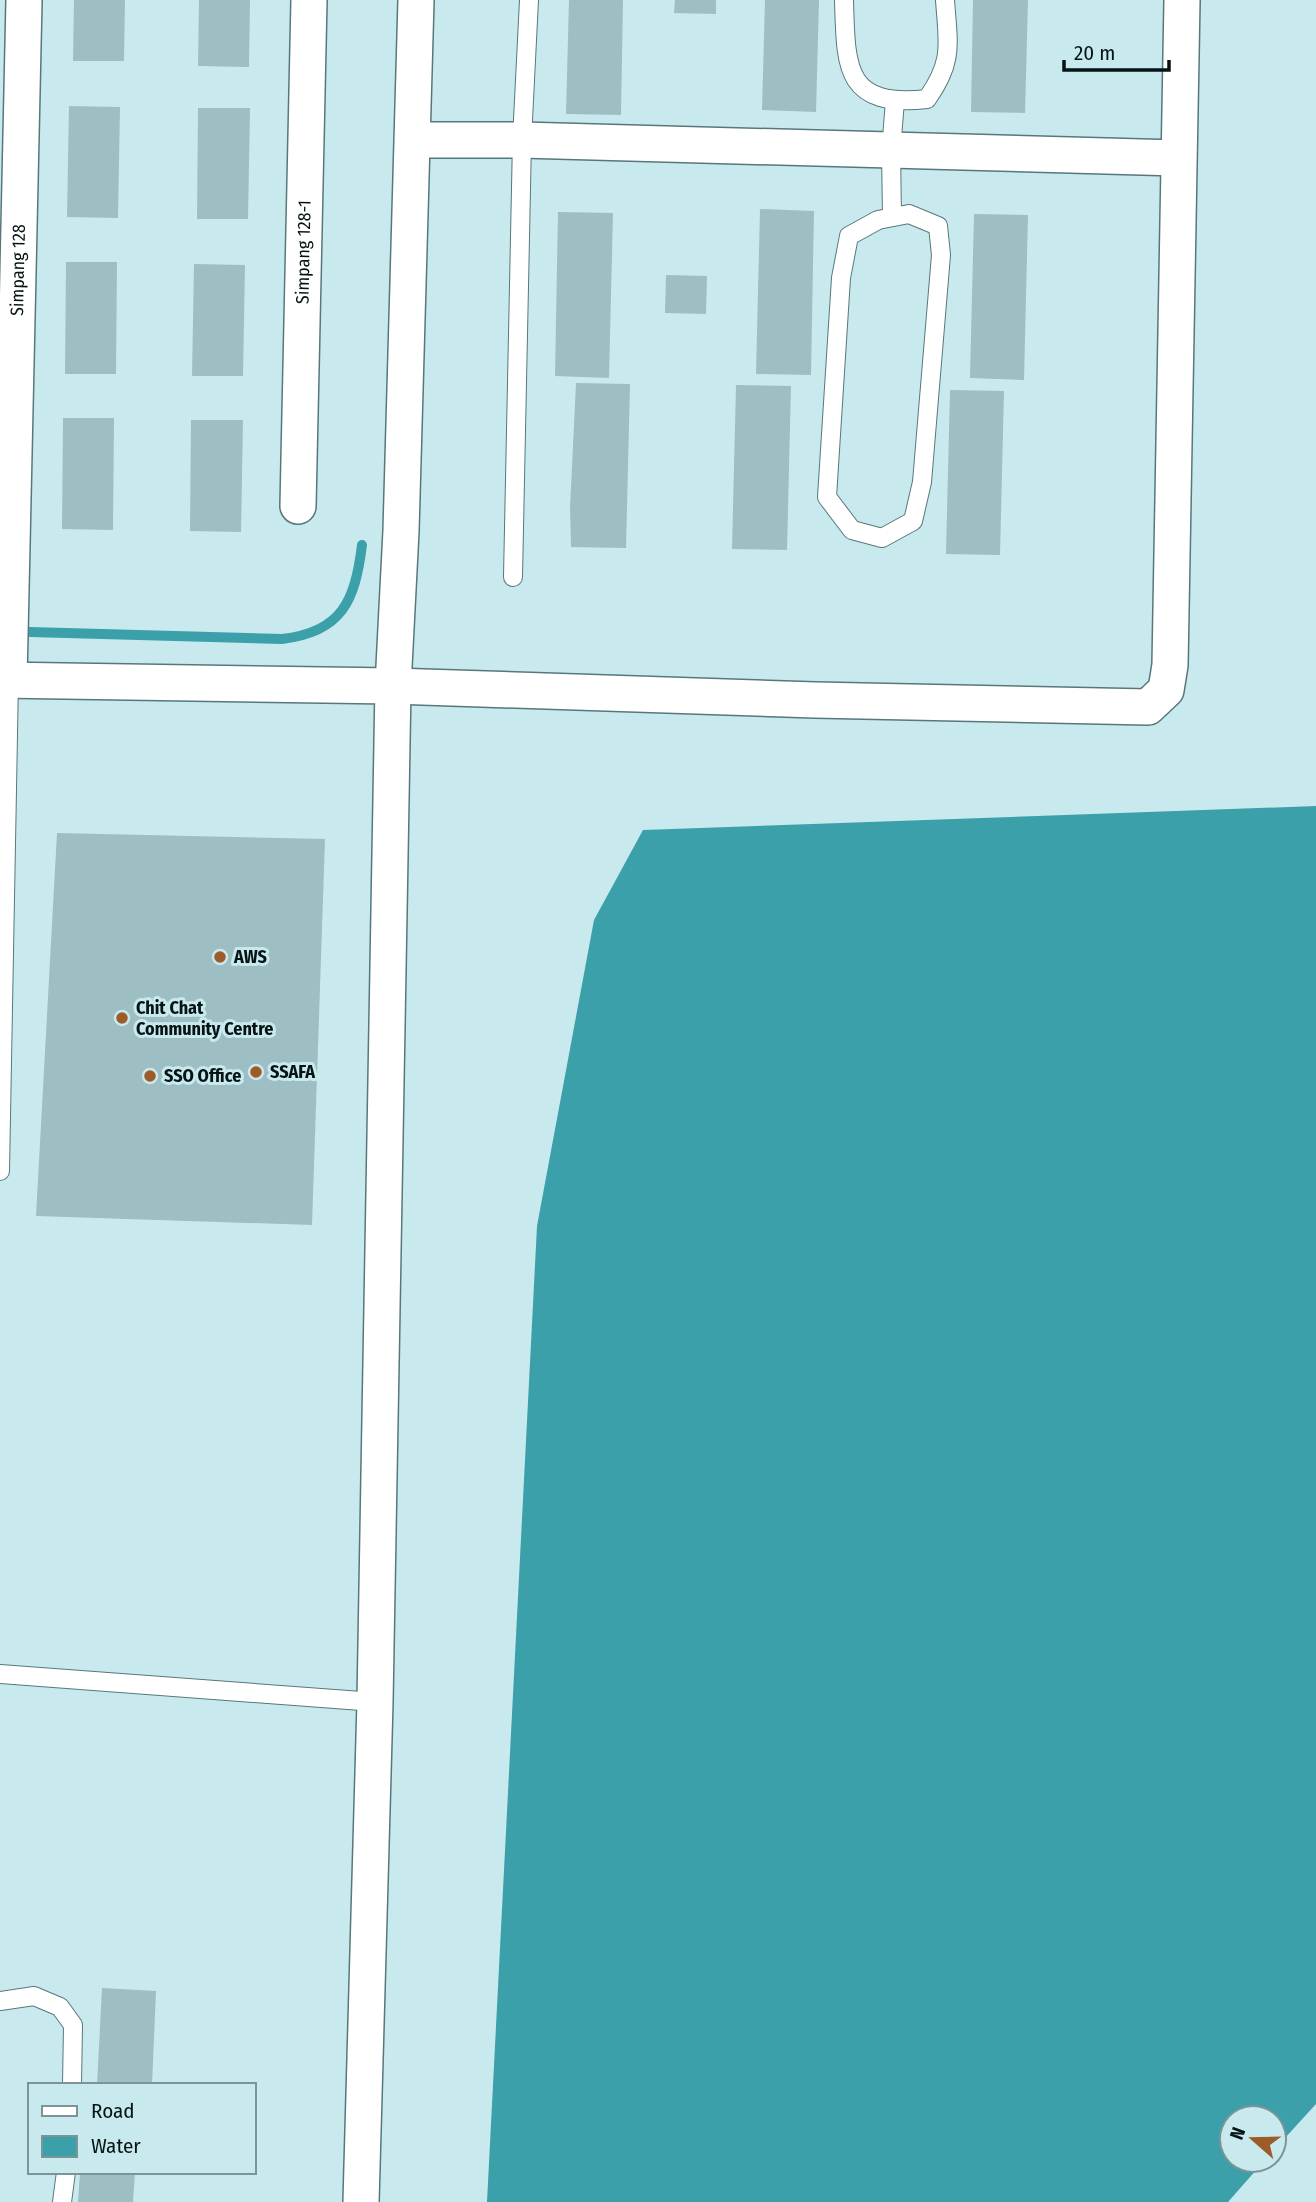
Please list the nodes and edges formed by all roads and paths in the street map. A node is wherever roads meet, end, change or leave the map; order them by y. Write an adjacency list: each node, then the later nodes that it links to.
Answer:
1 (24, 0): 16 (street, Simpang 128)
2 (309, 0): 14 (street, Simpang 128-1)
3 (416, 0): 9 (street)
4 (529, 0): 10 (lane)
5 (844, 0): 8 (lane)
6 (945, 0): 8 (lane)
7 (1182, 0): 12 (street)
8 (895, 101): 11 (lane)
9 (413, 139): 10 (street); 17 (street)
10 (522, 140): 11 (street); 15 (lane)
11 (891, 149): 12 (street); 13 (lane)
12 (1178, 158): 17 (street)
13 (892, 217): 13 (lane)
14 (298, 506)
15 (513, 577)
16 (4, 680): 17 (street); 18 (lane, Simpang 128)
17 (393, 685): 20 (street)
18 (0, 1171)
19 (0, 1674): 20 (lane)
20 (375, 1702): 25 (street)
21 (0, 2001): 22 (lane)
22 (72, 2083)
23 (66, 2174): 24 (lane)
24 (62, 2202)
25 (361, 2202)

